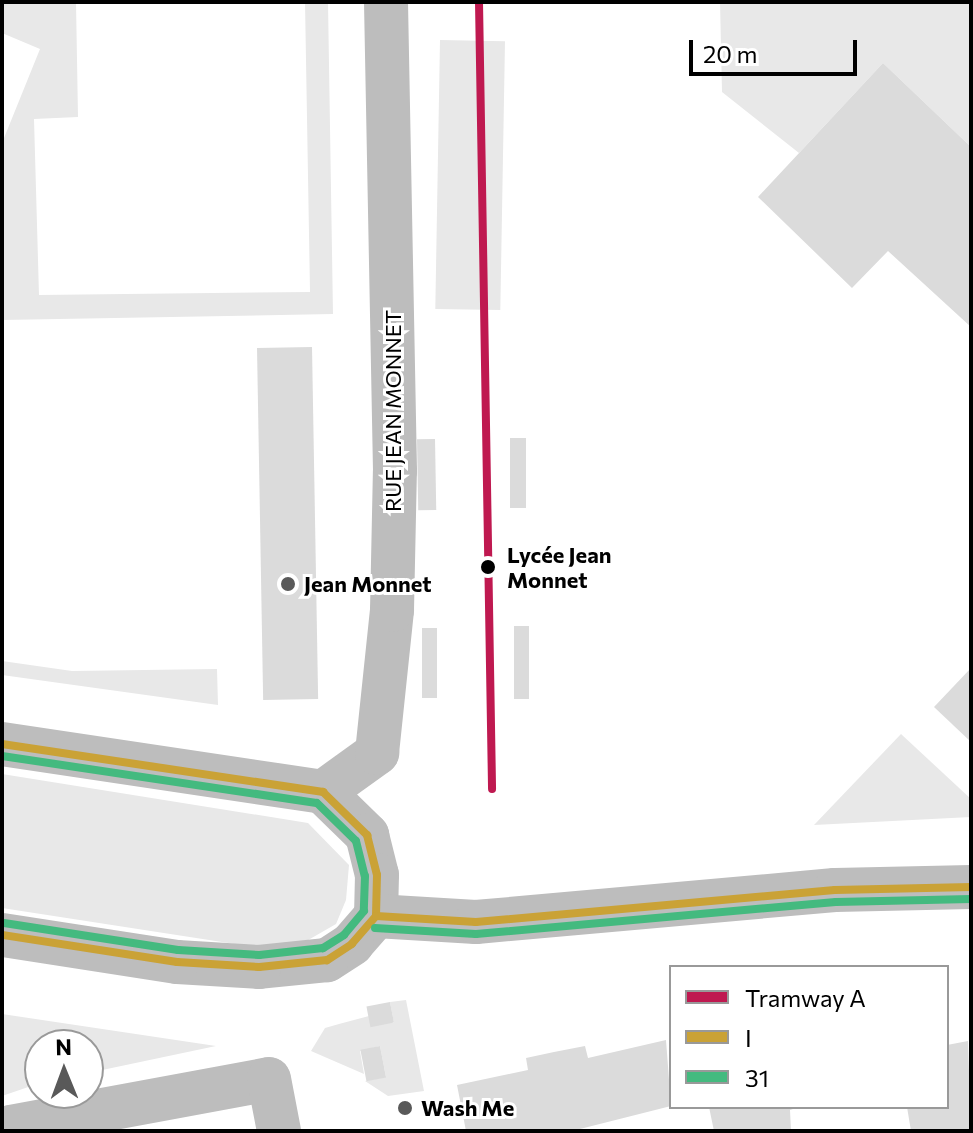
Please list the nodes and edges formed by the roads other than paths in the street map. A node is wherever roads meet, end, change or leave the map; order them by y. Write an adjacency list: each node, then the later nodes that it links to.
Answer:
1 (386, 2): 3 (street, RUE JEAN MONNET)
2 (2, 744): 3 (street)
3 (323, 792): 5 (street)
4 (971, 887): 5 (street)
5 (376, 916): 6 (street)
6 (2, 935)
7 (12, 1131): 8 (street)
8 (279, 1131)

